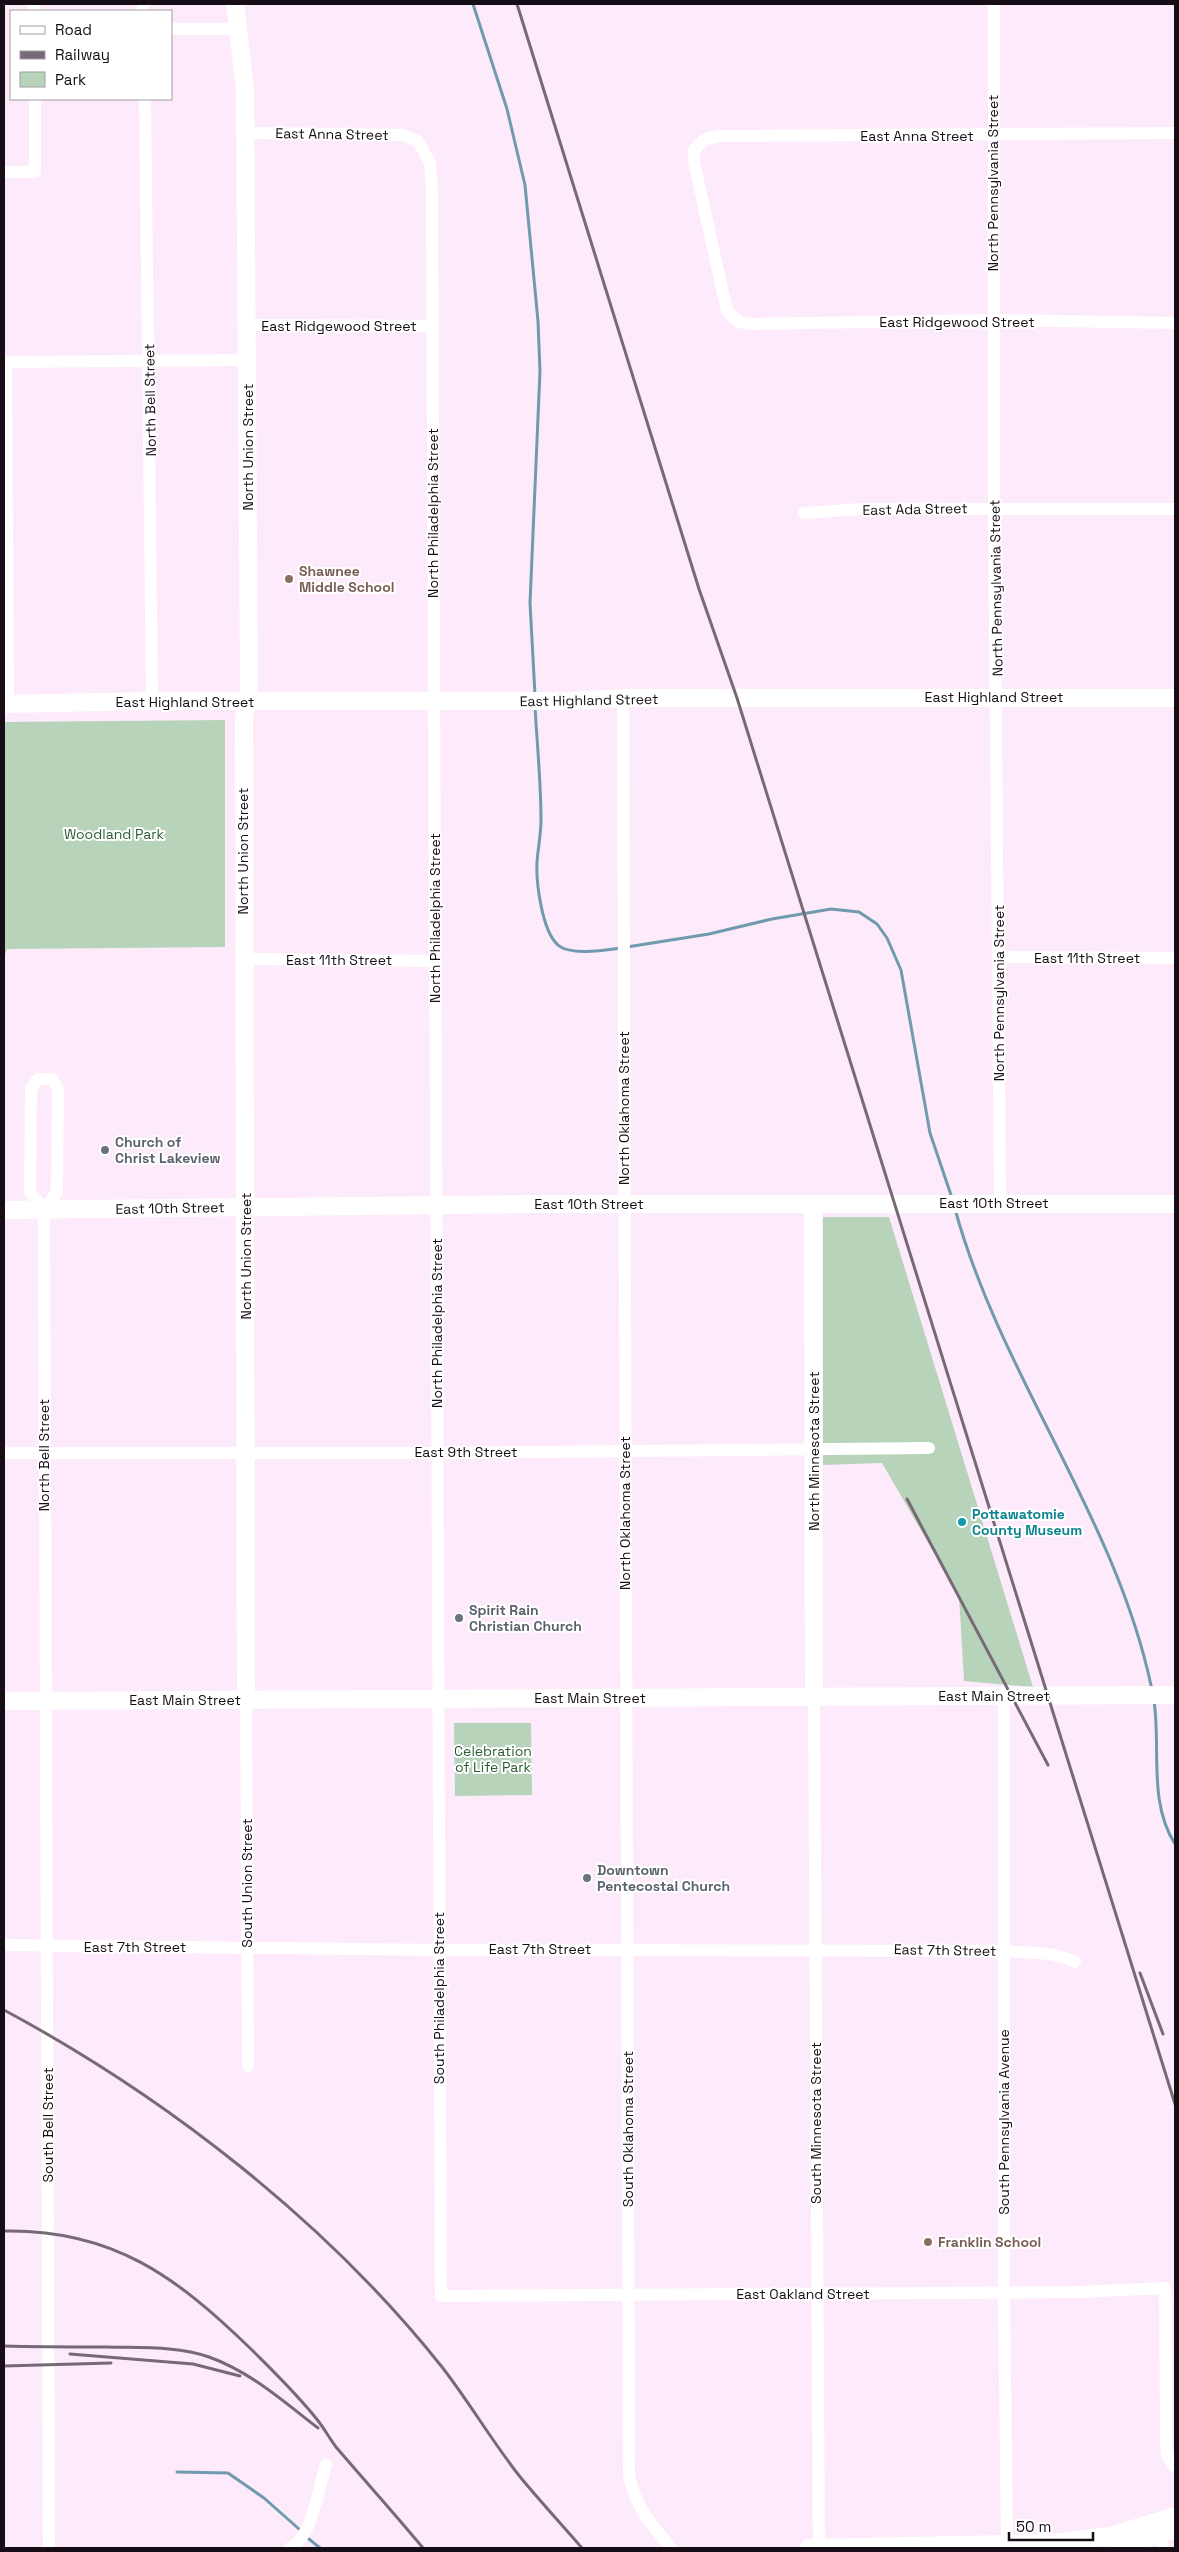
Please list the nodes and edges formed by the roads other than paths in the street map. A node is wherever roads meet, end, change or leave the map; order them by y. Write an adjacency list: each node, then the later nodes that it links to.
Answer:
1 (235, 4): 4 (street, North Union Street)
2 (994, 4): 9 (street, North Pennsylvania Street)
3 (172, 29): 4 (street)
4 (240, 29): 8 (street, North Union Street)
5 (35, 100): 11 (street)
6 (145, 100): 17 (street, North Bell Street)
7 (1175, 133): 9 (street, East Anna Street)
8 (245, 134): 10 (street, East Anna Street); 15 (street, North Union Street)
9 (992, 136): 12 (street, North Pennsylvania Street); 13 (street, East Anna Street)
10 (418, 141): 16 (street, North Philadelphia Street)
11 (4, 172)
12 (994, 320): 13 (street, East Ridgewood Street); 14 (street, East Ridgewood Street); 20 (street, North Pennsylvania Street)
13 (739, 322)
14 (1175, 323)
15 (247, 325): 16 (street, East Ridgewood Street); 18 (street, North Union Street)
16 (432, 326): 27 (street, North Philadelphia Street)
17 (149, 360): 18 (street); 19 (street); 26 (street, North Bell Street)
18 (248, 360): 28 (street, North Union Street)
19 (5, 362): 29 (street)
20 (994, 508): 21 (street, East Ada Street); 22 (street, East Ada Street); 23 (street, North Pennsylvania Street)
21 (1175, 509)
22 (804, 513)
23 (998, 697): 24 (street, East Highland Street); 25 (street, East Highland Street); 30 (street, North Pennsylvania Street)
24 (623, 698): 27 (street, East Highland Street); 35 (street, North Oklahoma Street)
25 (1175, 698)
26 (152, 701): 28 (street, East Highland Street); 29 (street, East Highland Street)
27 (434, 701): 28 (street, East Highland Street); 33 (street, North Philadelphia Street)
28 (246, 702): 32 (street, North Union Street)
29 (6, 704)
30 (998, 958): 31 (street, East 11th Street); 34 (street, North Pennsylvania Street)
31 (1175, 958)
32 (243, 959): 33 (street, East 11th Street); 39 (street, North Union Street)
33 (436, 961): 38 (street, North Philadelphia Street)
34 (1000, 1202): 36 (street, East 10th Street); 37 (street, East 10th Street)
35 (624, 1204): 36 (street, East 10th Street); 38 (street, East 10th Street); 44 (street, North Oklahoma Street)
36 (813, 1204): 43 (street, North Minnesota Street)
37 (1175, 1204)
38 (437, 1205): 39 (street, East 10th Street); 48 (street, North Philadelphia Street)
39 (246, 1207): 41 (street, East 10th Street); 45 (street, North Union Street)
40 (4, 1210): 41 (street, East 10th Street)
41 (44, 1210): 41 (street); 47 (street, North Bell Street)
42 (929, 1448): 43 (street, East 9th Street)
43 (814, 1450): 44 (street, East 9th Street); 51 (street, North Minnesota Street)
44 (624, 1451): 48 (street, East 9th Street); 52 (street, North Oklahoma Street)
45 (247, 1452): 47 (street, East 9th Street); 48 (street, East 9th Street); 54 (street, North Union Street)
46 (4, 1453): 47 (street, East 9th Street)
47 (44, 1453): 55 (street, North Bell Street)
48 (437, 1453): 53 (street, North Philadelphia Street)
49 (1173, 1695): 50 (street, East Main Street)
50 (1004, 1696): 51 (street, East Main Street); 63 (street, South Pennsylvania Avenue)
51 (814, 1697): 52 (street, East Main Street); 61 (street, South Minnesota Street)
52 (627, 1698): 53 (street, East Main Street); 60 (street, South Oklahoma Street)
53 (438, 1699): 54 (street, East Main Street); 62 (street, South Philadelphia Street)
54 (246, 1700): 55 (street, East Main Street); 59 (street, South Union Street)
55 (46, 1701): 56 (street, East Main Street); 58 (street, South Bell Street)
56 (4, 1702)
57 (4, 1945): 58 (street, East 7th Street)
58 (47, 1947): 59 (street, East 7th Street); 75 (street, South Bell Street)
59 (247, 1948): 62 (street, East 7th Street); 65 (street, South Union Street)
60 (626, 1949): 61 (street, East 7th Street); 62 (street, East 7th Street); 67 (street, South Oklahoma Street)
61 (816, 1949): 63 (street, East 7th Street); 68 (street, South Minnesota Street)
62 (439, 1950): 69 (street, South Philadelphia Street)
63 (1004, 1951): 64 (street, East 7th Street); 66 (street, South Pennsylvania Avenue)
64 (1074, 1962)
65 (248, 2066)
66 (1004, 2292): 68 (street, East Oakland Street); 71 (street, East Oakland Street); 74 (street, South Pennsylvania Avenue)
67 (629, 2294): 68 (street, East Oakland Street); 69 (street, East Oakland Street); 77 (street, South Oklahoma Street)
68 (817, 2294): 78 (street, South Minnesota Street)
69 (441, 2296)
70 (326, 2465): 76 (street)
71 (1174, 2466)
72 (1175, 2516): 73 (street)
73 (1163, 2534): 74 (street); 79 (street)
74 (1007, 2546): 78 (street)
75 (49, 2548)
76 (290, 2548)
77 (670, 2548)
78 (816, 2548)
79 (1102, 2548)

